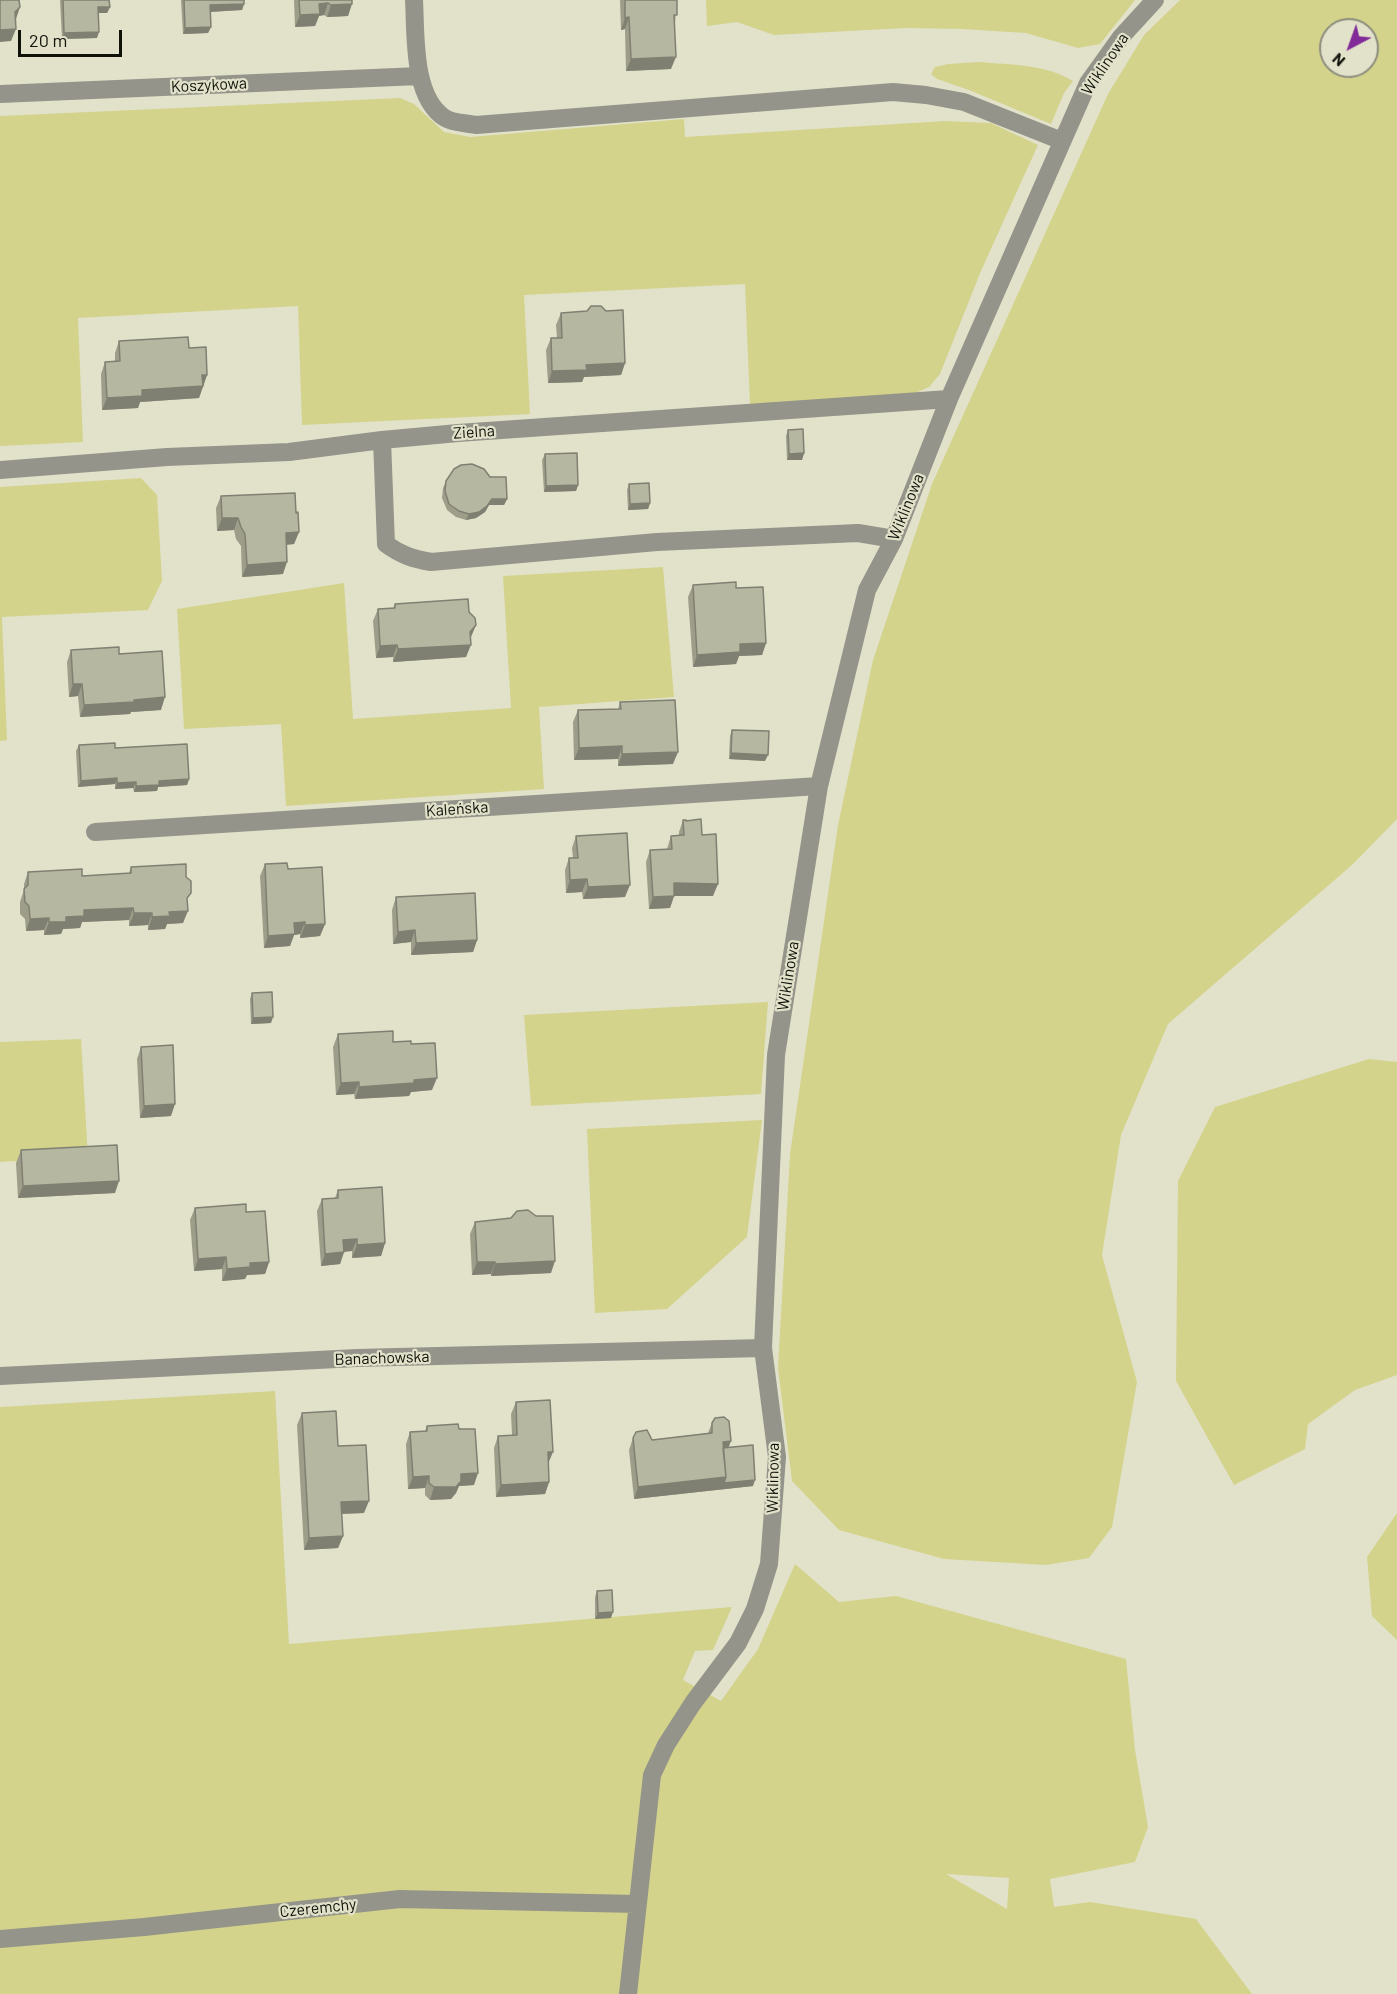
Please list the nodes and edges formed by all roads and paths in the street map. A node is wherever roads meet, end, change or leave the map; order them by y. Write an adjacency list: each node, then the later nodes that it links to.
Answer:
1 (414, 0): 3 (street)
2 (1155, 0): 5 (street, Wiklinowa)
3 (418, 76): 4 (street, Koszykowa); 5 (street)
4 (0, 94)
5 (1062, 141): 6 (street, Wiklinowa)
6 (949, 399): 7 (street, Zielna); 9 (street, Wiklinowa)
7 (382, 440): 8 (street, Zielna); 9 (street)
8 (0, 470)
9 (894, 539): 10 (street, Wiklinowa)
10 (819, 786): 11 (street, Kaleńska); 12 (street, Wiklinowa)
11 (94, 832)
12 (763, 1348): 13 (street, Banachowska); 14 (street, Wiklinowa)
13 (0, 1376)
14 (638, 1904): 15 (street, Czeremchy); 16 (street, Wiklinowa)
15 (0, 1939)
16 (628, 1994)

